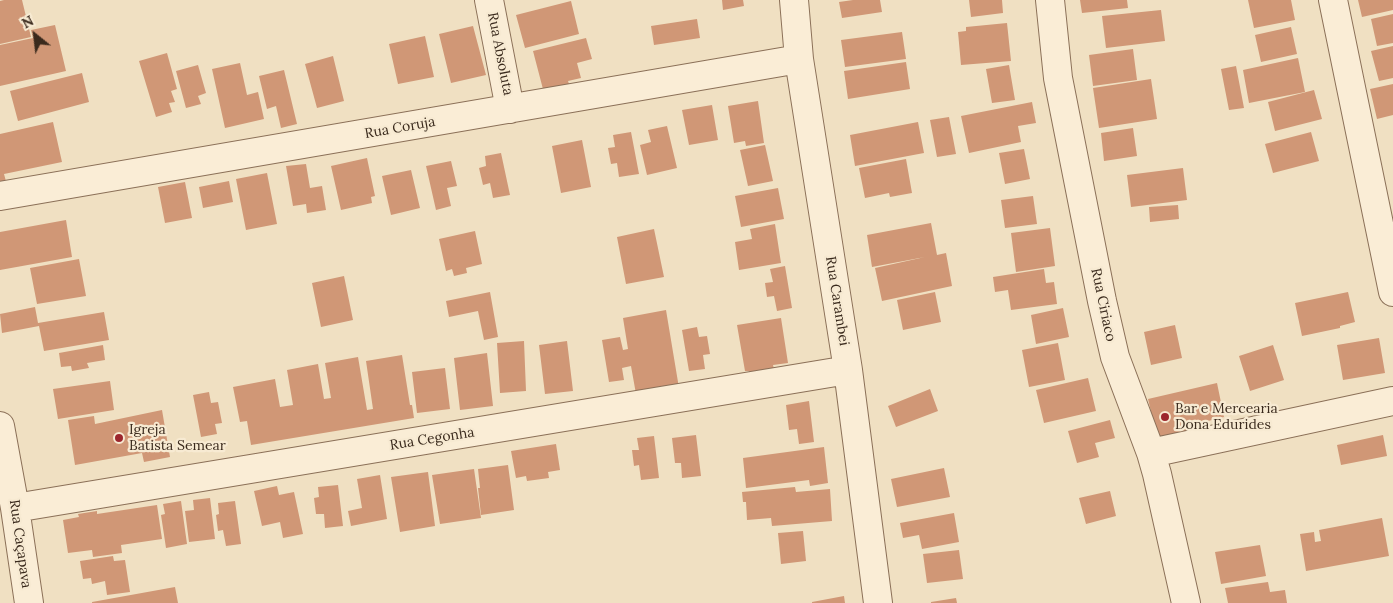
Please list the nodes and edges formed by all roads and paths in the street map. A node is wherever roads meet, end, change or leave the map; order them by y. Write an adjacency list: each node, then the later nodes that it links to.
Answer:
1 (490, 0): 6 (street, Rua Absoluta)
2 (794, 0): 5 (street, Rua Carambei)
3 (1050, 0): 12 (street, Rua Ciriaco)
4 (1333, 0): 8 (street)
5 (799, 58): 6 (street, Rua Coruja); 9 (street, Rua Carambei)
6 (510, 108): 7 (street, Rua Coruja)
7 (0, 196)
8 (1393, 292)
9 (848, 370): 13 (street, Rua Cegonha); 15 (street, Rua Carambei)
10 (1393, 401): 12 (street)
11 (0, 426): 13 (street, Rua Caçapava)
12 (1151, 453): 16 (street, Rua Ciriaco)
13 (15, 508): 14 (street, Rua Caçapava)
14 (29, 603)
15 (878, 603)
16 (1186, 603)

